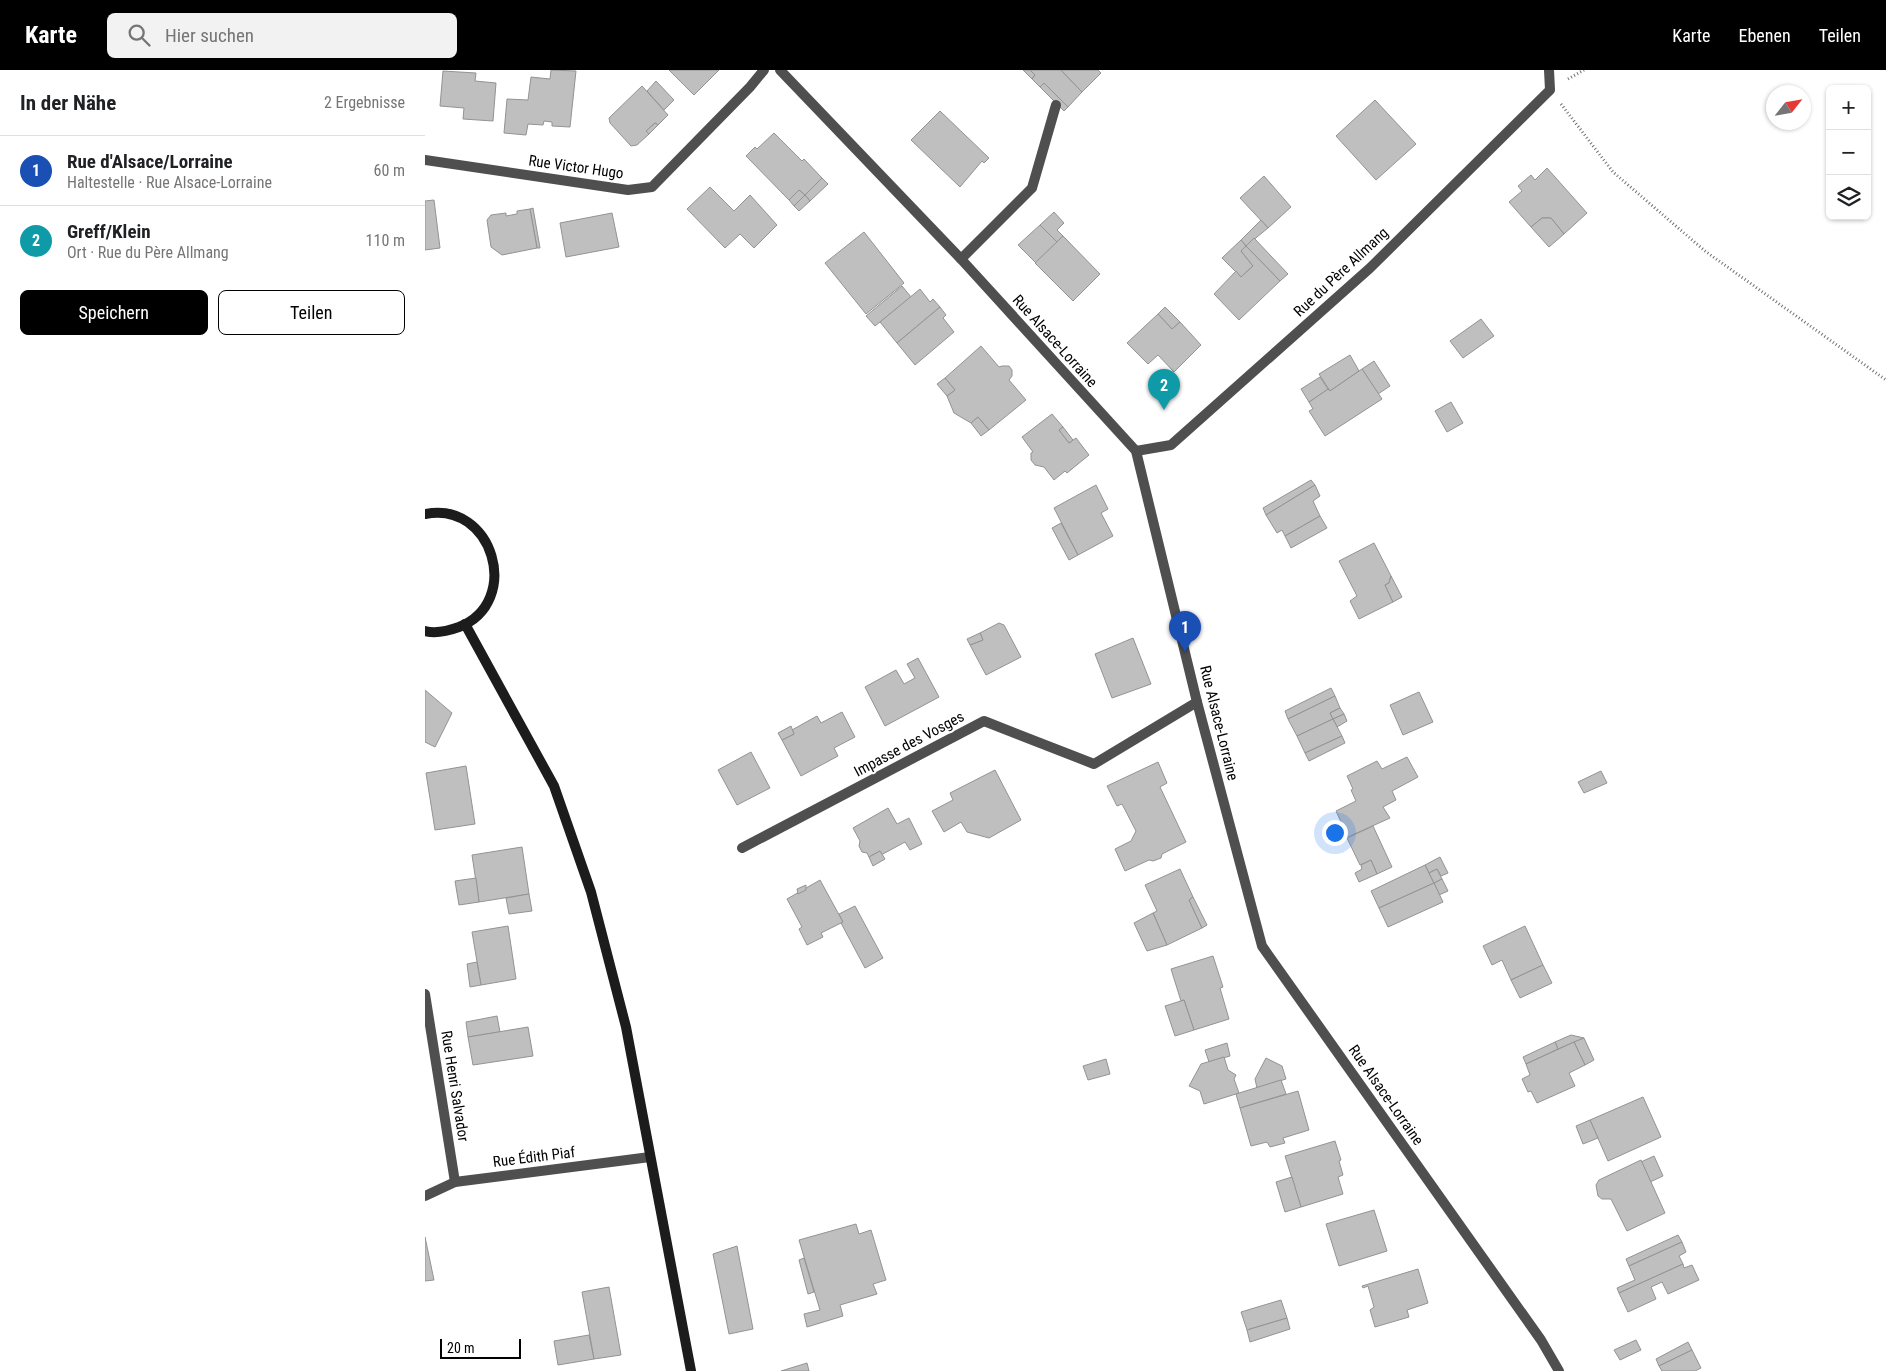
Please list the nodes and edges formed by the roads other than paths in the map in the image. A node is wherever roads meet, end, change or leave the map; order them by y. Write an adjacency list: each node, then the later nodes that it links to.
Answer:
1 (764, 70): 5 (street, Rue Victor Hugo)
2 (780, 70): 6 (street, Rue Alsace-Lorraine)
3 (1549, 70): 7 (street, Rue du Père Allmang)
4 (1056, 105): 6 (street)
5 (425, 160)
6 (961, 259): 7 (street, Rue Alsace-Lorraine)
7 (1136, 452): 11 (street, Rue Alsace-Lorraine)
8 (425, 514): 9 (main road)
9 (465, 624): 10 (main road); 14 (main road)
10 (425, 631)
11 (1197, 702): 12 (street, Impasse des Vosges); 18 (street, Rue Alsace-Lorraine)
12 (742, 848)
13 (425, 994): 15 (street, Rue Henri Salvador)
14 (650, 1157): 15 (street, Rue Édith Piaf); 17 (main road)
15 (455, 1182): 16 (street, Rue Édith Piaf)
16 (425, 1196)
17 (691, 1371)
18 (1559, 1371)

